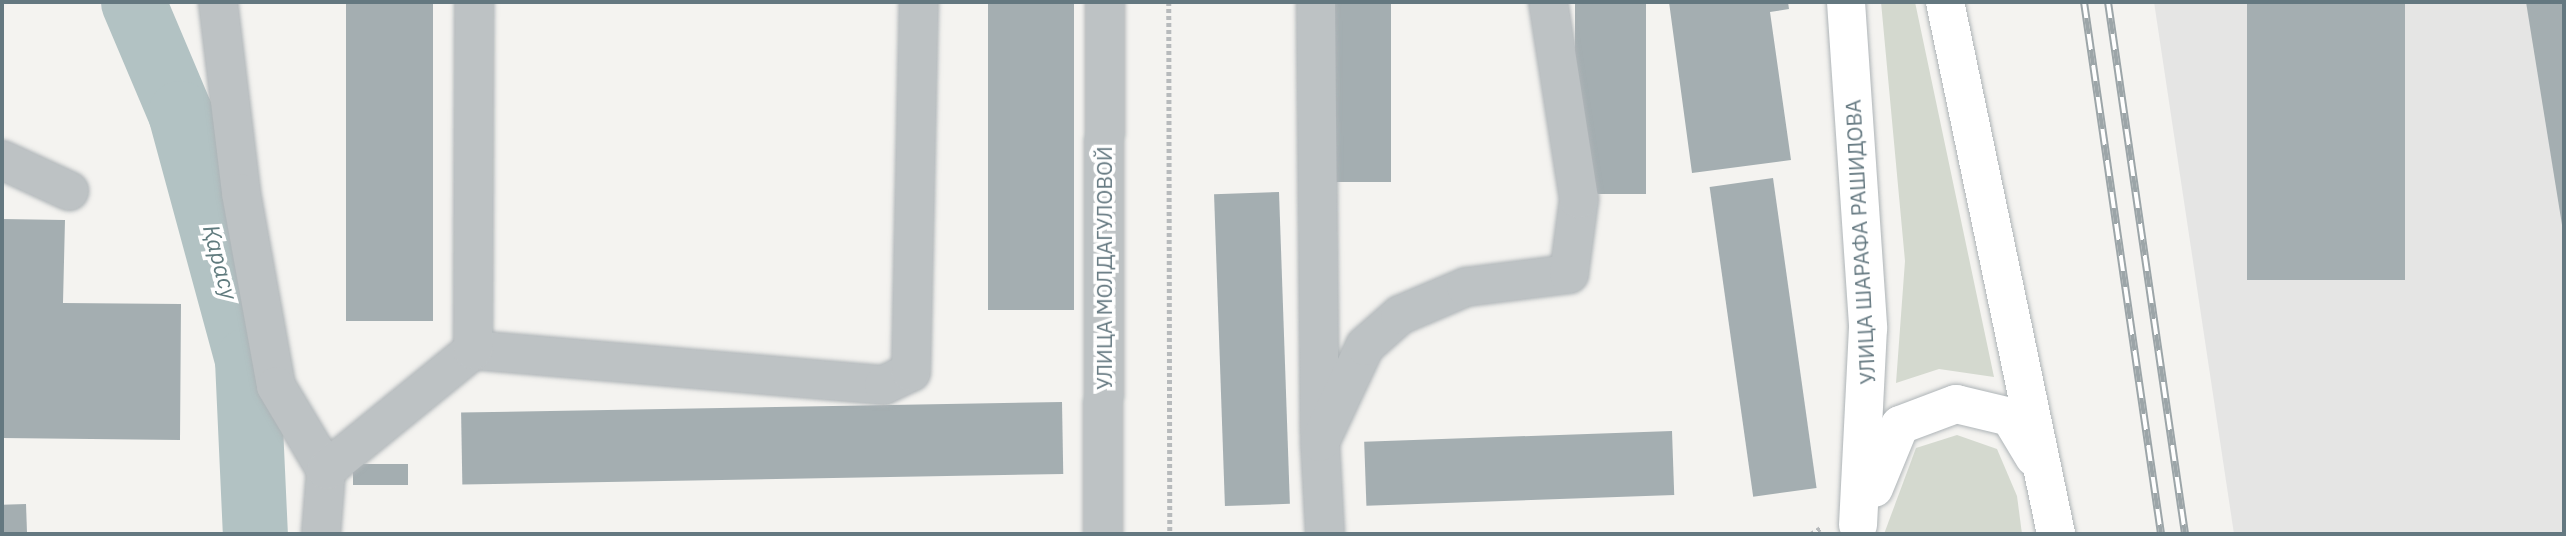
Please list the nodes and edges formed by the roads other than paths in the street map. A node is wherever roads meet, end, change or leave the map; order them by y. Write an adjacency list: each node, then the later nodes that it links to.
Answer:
1 (218, 2): 13 (street)
2 (474, 2): 11 (street)
3 (919, 2): 11 (street)
4 (1105, 2): 17 (street, УЛИЦА МОЛДАГУЛОВОЙ)
5 (1316, 2): 12 (street)
6 (1548, 2): 12 (street)
7 (1846, 2): 15 (main road, УЛИЦА ШАРАФА РАШИДОВА)
8 (1945, 2): 14 (main road)
9 (2, 160): 10 (street)
10 (69, 191)
11 (473, 350): 13 (street)
12 (1320, 442): 18 (street)
13 (326, 470): 16 (street)
14 (2045, 473): 15 (main road); 19 (main road)
15 (1855, 529)
16 (321, 534)
17 (1103, 534)
18 (1325, 534)
19 (2056, 534)

